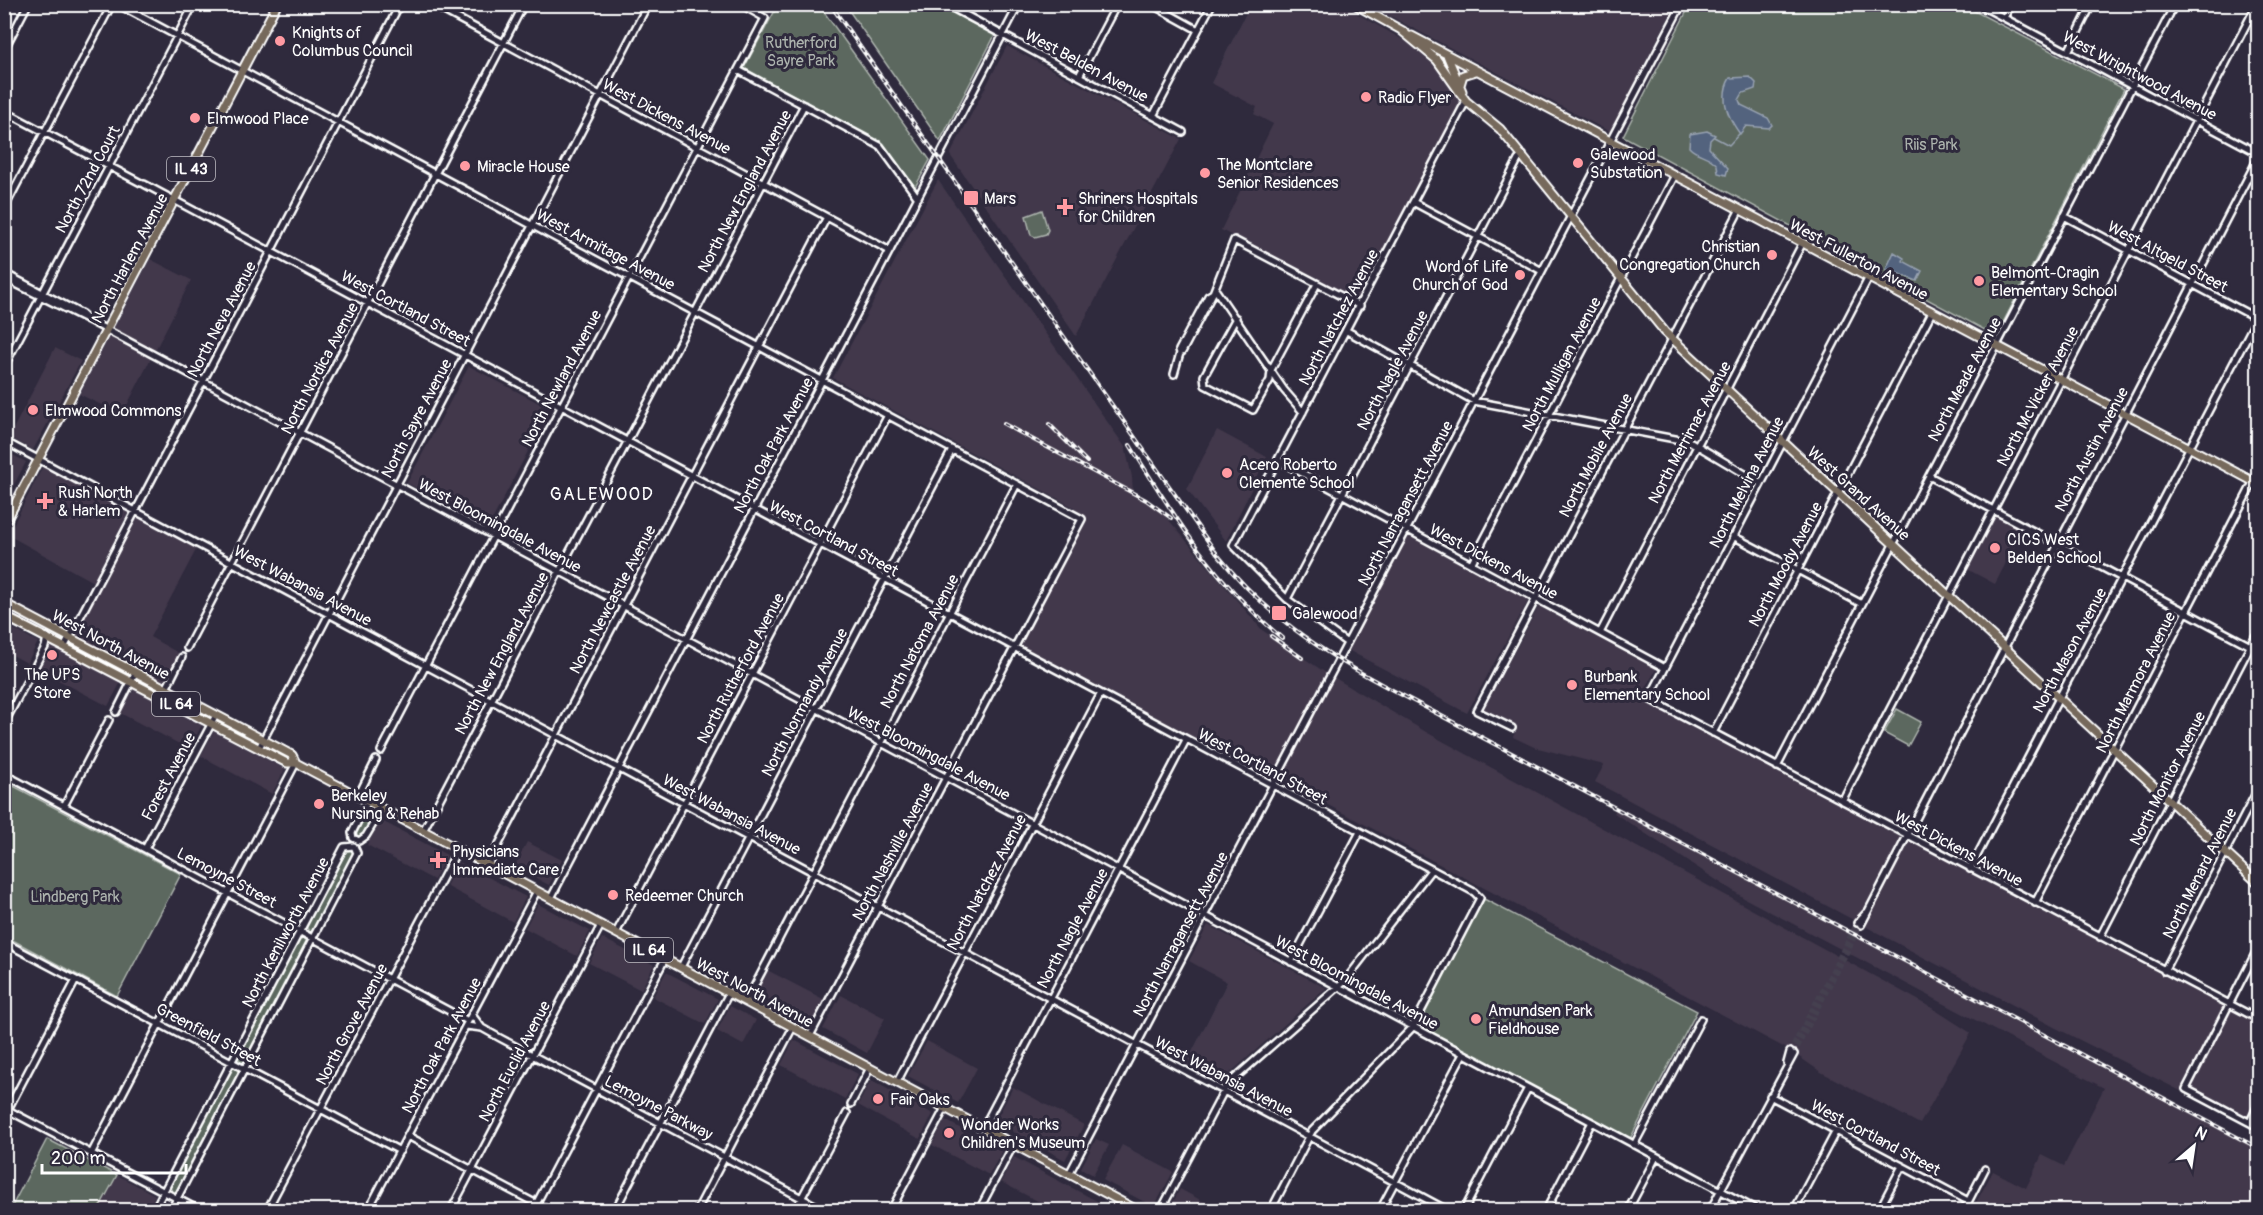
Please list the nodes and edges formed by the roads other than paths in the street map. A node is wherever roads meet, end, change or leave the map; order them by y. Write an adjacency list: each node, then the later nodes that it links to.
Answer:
1 (28, 4): 29 (street)
2 (112, 4): 45 (street)
3 (117, 4): 27 (street, West Armitage Avenue)
4 (194, 4): 27 (street, North 72nd Court)
5 (277, 4): 32 (main road, North Harlem Avenue / IL 43)
6 (400, 4): 44 (street, North Neva Avenue)
7 (430, 4): 28 (street, West Dickens Avenue)
8 (524, 4): 28 (street, North Nordica Avenue)
9 (648, 4): 38 (street, North Sayre Avenue)
10 (740, 4): 33 (street, North Newland Avenue)
11 (945, 4): 26 (street, West Belden Avenue)
12 (1020, 4): 26 (street, North Oak Park Avenue)
13 (1117, 4): 35 (street)
14 (1150, 4): 24 (street)
15 (1212, 4): 24 (street)
16 (1354, 4): 25 (main road, West Grand Avenue)
17 (1682, 4): 47 (street, North Narragansett Avenue)
18 (1978, 4): 23 (street, West Wrightwood Avenue)
19 (2011, 4): 23 (street)
20 (2092, 4): 30 (street)
21 (2175, 4): 37 (street, North Meade Avenue)
22 (2257, 4): 43 (street, North McVicker Avenue)
23 (2004, 18): 30 (street, West Wrightwood Avenue)
24 (1198, 30): 42 (street)
25 (1401, 30): 31 (main road, West Grand Avenue); 39 (main road, West Grand Avenue)
26 (1003, 35): 35 (street, West Belden Avenue); 56 (street, North Oak Park Avenue)
27 (177, 36): 32 (street, West Armitage Avenue); 52 (street, North 72nd Court)
28 (504, 44): 38 (street, West Dickens Avenue); 53 (street, North Nordica Avenue)
29 (4, 50)
30 (2068, 52): 37 (street, West Wrightwood Avenue)
31 (1447, 55): 34 (main road, West Fullerton Avenue); 36 (main road, West Grand Avenue)
32 (243, 70): 44 (street, West Armitage Avenue); 57 (main road, North Harlem Avenue / IL 43)
33 (738, 70): 40 (street); 48 (street, North Newland Avenue)
34 (1477, 71): 36 (main road); 47 (main road, West Fullerton Avenue)
35 (1079, 76): 42 (street, West Belden Avenue)
36 (1460, 85): 39 (main road, West Grand Avenue)
37 (2132, 86): 43 (street, West Wrightwood Avenue); 62 (street, North Meade Avenue)
38 (600, 96): 48 (street, West Dickens Avenue); 64 (street, North Sayre Avenue)
39 (1466, 101): 50 (main road, West Grand Avenue); 58 (street, North Natchez Avenue)
40 (804, 105): 55 (street, North New England Avenue); 56 (street)
41 (4, 111): 45 (street, West Cortland Street)
42 (1153, 116): 46 (street, West Belden Avenue)
43 (2196, 120): 49 (street, West Wrightwood Avenue); 67 (street, North McVicker Avenue)
44 (339, 122): 53 (street, West Armitage Avenue); 69 (street, North Neva Avenue)
45 (45, 132): 52 (street, West Cortland Street); 59 (street)
46 (1183, 132)
47 (1610, 143): 54 (main road, West Fullerton Avenue); 61 (street, North Narragansett Avenue)
48 (697, 148): 55 (street, West Dickens Avenue); 72 (street, North Newland Avenue)
49 (2259, 153)
50 (1523, 156): 61 (main road, West Grand Avenue); 65 (street, North Nagle Avenue)
51 (2259, 158): 76 (street, North Austin Avenue)
52 (110, 166): 57 (street, West Cortland Street); 79 (street, North 72nd Court)
53 (435, 174): 64 (street, West Armitage Avenue); 80 (street, North Nordica Avenue)
54 (1674, 177): 60 (main road, West Fullerton Avenue); 74 (street, North Mulligan Avenue)
55 (763, 183): 63 (street, West Dickens Avenue); 83 (street, North New England Avenue)
56 (918, 198): 68 (street, North Oak Park Avenue)
57 (174, 200): 69 (street, West Cortland Street); 86 (main road, North Harlem Avenue / IL 43)
58 (1413, 202): 65 (street); 81 (street, North Natchez Avenue)
59 (4, 209)
60 (1739, 211): 66 (main road, West Fullerton Avenue); 88 (street, North Mobile Avenue)
61 (1572, 216): 70 (street, North Narragansett Avenue); 74 (main road, West Grand Avenue)
62 (2064, 216): 67 (street, West Altgeld Street); 89 (street, North Meade Avenue)
63 (827, 217): 68 (street, West Dickens Avenue); 90 (street, North Newcastle Avenue)
64 (532, 225): 72 (street, West Armitage Avenue); 91 (street, North Sayre Avenue)
65 (1478, 237): 70 (street); 92 (street, North Nagle Avenue)
66 (1802, 244): 75 (main road, West Fullerton Avenue); 99 (street, North Merrimac Avenue)
67 (2128, 250): 76 (street, West Altgeld Street); 97 (street, North McVicker Avenue)
68 (890, 251): 96 (street, North Oak Park Avenue)
69 (271, 252): 80 (street, West Cortland Street); 98 (street, North Neva Avenue)
70 (1542, 271): 100 (street, North Narragansett Avenue)
71 (4, 273): 79 (street, West Bloomingdale Avenue)
72 (629, 277): 83 (street, West Armitage Avenue); 101 (street, North Newland Avenue)
73 (4, 278): 79 (street, West Bloomingdale Avenue)
74 (1621, 279): 88 (main road, West Grand Avenue); 105 (street, North Mulligan Avenue)
75 (1868, 279): 82 (main road, West Fullerton Avenue); 110 (street, North Melvina Avenue)
76 (2193, 284): 85 (street, West Altgeld Street); 103 (street, North Austin Avenue)
77 (1320, 285): 78 (street); 81 (street); 94 (street)
78 (1214, 291): 84 (street); 95 (street)
79 (42, 295): 86 (street, West Bloomingdale Avenue); 93 (street, North 72nd Court)
80 (368, 303): 91 (street, West Cortland Street); 107 (street, North Nordica Avenue)
81 (1360, 306): 87 (street, North Natchez Avenue)
82 (1932, 312): 89 (main road, West Fullerton Avenue); 123 (street, North Moody Avenue)
83 (695, 313): 90 (street, West Armitage Avenue); 109 (street, North New England Avenue)
84 (1236, 318): 94 (street); 94 (street)
85 (2258, 318): 112 (street, North Mason Avenue)
86 (106, 330): 98 (street, West Bloomingdale Avenue); 114 (main road, North Harlem Avenue / IL 43)
87 (1347, 331): 92 (street); 102 (street, North Natchez Avenue)
88 (1671, 338): 99 (main road, West Grand Avenue); 106 (street, North Mobile Avenue)
89 (1996, 346): 97 (main road, West Fullerton Avenue); 117 (street, North Meade Avenue)
90 (759, 347): 96 (street, West Armitage Avenue); 118 (street, North Newcastle Avenue)
91 (464, 355): 101 (street, West Cortland Street); 122 (street, North Sayre Avenue)
92 (1410, 366): 100 (street); 124 (street, North Nagle Avenue)
93 (4, 367)
94 (1271, 370): 102 (street)
95 (1174, 374)
96 (822, 380): 104 (street, West Armitage Avenue); 125 (street, North Oak Park Avenue)
97 (2061, 380): 103 (main road, West Fullerton Avenue); 126 (street, North McVicker Avenue)
98 (203, 382): 107 (street, West Bloomingdale Avenue); 127 (street, North Neva Avenue)
99 (1727, 390): 110 (main road, West Grand Avenue); 111 (street, North Merrimac Avenue)
100 (1474, 401): 105 (street); 130 (street, North Narragansett Avenue)
101 (561, 407): 109 (street, West Cortland Street); 132 (street, North Newland Avenue)
102 (1303, 412): 115 (street, North Natchez Avenue)
103 (2125, 414): 112 (main road, West Fullerton Avenue); 134 (street, North Austin Avenue)
104 (888, 415): 113 (street, West Armitage Avenue); 135 (street, North Rutherford Avenue)
105 (1549, 416): 106 (street); 137 (street, North Mulligan Avenue)
106 (1623, 431): 111 (street); 143 (street, North Mobile Avenue)
107 (300, 433): 122 (street, West Bloomingdale Avenue); 136 (street, North Nordica Avenue)
108 (4, 441): 114 (street, West Wabansia Avenue)
109 (627, 442): 118 (street, West Cortland Street); 139 (street, North New England Avenue)
110 (1782, 442): 119 (street, North Melvina Avenue); 123 (main road, West Grand Avenue)
111 (1698, 445): 119 (street); 153 (street, North Merrimac Avenue)
112 (2190, 448): 120 (main road, West Fullerton Avenue); 140 (street, North Mason Avenue)
113 (952, 450): 121 (street, West Armitage Avenue); 141 (street, North Normandy Avenue)
114 (39, 459): 127 (street, West Wabansia Avenue); 129 (main road, North Harlem Avenue / IL 43)
115 (1278, 460): 124 (street, West Dickens Avenue); 144 (street, North Natchez Avenue)
116 (2259, 473): 120 (street, North Marmora Avenue)
117 (1929, 476): 126 (street); 133 (street, North Meade Avenue)
118 (691, 477): 125 (street, West Cortland Street); 147 (street, North Newcastle Avenue)
119 (1760, 483): 131 (street, North Melvina Avenue)
120 (2256, 483): 148 (street, North Marmora Avenue)
121 (1017, 484): 128 (street, West Armitage Avenue); 150 (street, North Natoma Avenue)
122 (396, 485): 132 (street, West Bloomingdale Avenue); 149 (street, North Sayre Avenue)
123 (1838, 493): 133 (main road, West Grand Avenue); 138 (street, North Moody Avenue)
124 (1342, 495): 130 (street, West Dickens Avenue); 144 (street, North Nagle Avenue)
125 (754, 510): 135 (street, West Cortland Street); 156 (street, North Oak Park Avenue)
126 (1993, 510): 134 (street); 142 (street, North McVicker Avenue)
127 (135, 511): 136 (street, West Wabansia Avenue); 154 (street, North Neva Avenue)
128 (1082, 519): 162 (street, North Nashville Avenue)
129 (4, 525)
130 (1407, 529): 137 (street, West Dickens Avenue); 157 (street, North Narragansett Avenue)
131 (1733, 536): 138 (street); 167 (street, North Melvina Avenue)
132 (494, 537): 139 (street, West Bloomingdale Avenue); 165 (street, North Newland Avenue)
133 (1893, 543): 142 (main road, West Grand Avenue); 146 (street, North Meade Avenue)
134 (2057, 543): 140 (street); 158 (street, North Austin Avenue)
135 (820, 545): 141 (street, West Cortland Street); 169 (street, North Rutherford Avenue)
136 (232, 563): 149 (street, West Wabansia Avenue); 161 (street, North Nordica Avenue)
137 (1471, 564): 143 (street, West Dickens Avenue)
138 (1798, 570): 146 (street); 185 (street, North Moody Avenue)
139 (559, 572): 147 (street, West Bloomingdale Avenue); 177 (street, North New England Avenue)
140 (2122, 578): 148 (street); 175 (street, North Mason Avenue)
141 (884, 580): 150 (street, West Cortland Street); 178 (street, North Normandy Avenue)
142 (1949, 595): 158 (main road, West Grand Avenue); 203 (street, North McVicker Avenue)
143 (1536, 598): 153 (street, West Dickens Avenue); 184 (street, North Mobile Avenue)
144 (1287, 599): 157 (street)
145 (4, 603): 154 (main road, West North Avenue / IL 64)
146 (1862, 604): 195 (street, North Meade Avenue)
147 (624, 606): 156 (street, West Bloomingdale Avenue); 186 (street, North Newcastle Avenue)
148 (2187, 612): 160 (street); 191 (street, North Marmora Avenue)
149 (328, 614): 165 (street, West Wabansia Avenue); 187 (street, North Sayre Avenue)
150 (948, 614): 162 (street, West Cortland Street); 189 (street, North Natoma Avenue)
151 (4, 616): 155 (main road, West North Avenue / IL 64)
152 (2259, 631): 160 (street, North Monitor Avenue)
153 (1600, 633): 167 (street, West Dickens Avenue)
154 (69, 637): 159 (street, North Neva Avenue); 168 (main road, West North Avenue / IL 64)
155 (50, 638): 159 (main road, West North Avenue / IL 64); 166 (street)
156 (687, 640): 169 (street, West Bloomingdale Avenue); 196 (street, North Oak Park Avenue)
157 (1347, 643): 199 (street, North Narragansett Avenue)
158 (2004, 645): 175 (main road, West Grand Avenue); 211 (street, North Austin Avenue)
159 (65, 646): 171 (main road, West North Avenue / IL 64)
160 (2251, 646): 163 (street); 204 (street, North Monitor Avenue)
161 (187, 648)
162 (1014, 649): 173 (street, West Cortland Street); 198 (street, North Nashville Avenue)
163 (2259, 650)
164 (182, 657): 172 (street)
165 (426, 666): 177 (street, West Wabansia Avenue); 192 (street, North Newland Avenue)
166 (34, 668)
167 (1665, 668): 176 (street, North Melvina Avenue)
168 (136, 672): 171 (street); 172 (main road, West North Avenue / IL 64)
169 (752, 675): 178 (street, West Bloomingdale Avenue); 205 (street, North Rutherford Avenue)
170 (29, 677): 183 (street)
171 (132, 681): 174 (main road, West North Avenue / IL 64); 179 (street)
172 (166, 688): 174 (street); 180 (main road, West North Avenue / IL 64)
173 (1100, 695): 188 (street, West Cortland Street); 208 (street, North Natchez Avenue)
174 (162, 697): 182 (main road, West North Avenue / IL 64)
175 (2059, 697): 191 (main road, West Grand Avenue); 217 (street, North Mason Avenue)
176 (1648, 699): 185 (street, West Dickens Avenue)
177 (491, 701): 186 (street, West Wabansia Avenue); 209 (street, North New England Avenue)
178 (817, 709): 189 (street, West Bloomingdale Avenue); 212 (street, North Normandy Avenue)
179 (116, 712)
180 (216, 715): 182 (street, Forest Avenue); 187 (main road, West North Avenue / IL 64)
181 (109, 720): 206 (street)
182 (211, 723): 190 (main road, West North Avenue / IL 64); 213 (street, Forest Avenue)
183 (4, 724)
184 (1512, 728)
185 (1713, 733): 195 (street, West Dickens Avenue)
186 (556, 735): 196 (street, West Wabansia Avenue); 216 (street, North Newcastle Avenue)
187 (263, 740): 190 (street, North Sayre Avenue); 194 (main road, West North Avenue / IL 64)
188 (1186, 740): 199 (street, West Cortland Street); 218 (street, North Nagle Avenue)
189 (881, 743): 198 (street, West Bloomingdale Avenue); 220 (street, North Natoma Avenue)
190 (259, 748): 194 (main road, West North Avenue / IL 64)
191 (2115, 749): 204 (main road, West Grand Avenue); 225 (street, North Marmora Avenue)
192 (381, 751)
193 (376, 760): 201 (street)
194 (296, 763): 201 (main road, West North Avenue / IL 64); 223 (street)
195 (1777, 767): 203 (street, West Dickens Avenue)
196 (618, 769): 205 (street, West Wabansia Avenue); 224 (street, North Oak Park Avenue)
197 (4, 774): 206 (street, Lemoyne Street)
198 (946, 778): 208 (street, West Bloomingdale Avenue); 226 (street, North Nashville Avenue)
199 (1272, 786): 210 (street, West Cortland Street); 227 (street, North Narragansett Avenue)
200 (2259, 789): 215 (street, North Menard Avenue)
201 (358, 796): 202 (main road, West North Avenue / IL 64)
202 (368, 801): 207 (main road, West North Avenue / IL 64); 207 (street)
203 (1842, 801): 211 (street, West Dickens Avenue)
204 (2170, 801): 215 (main road, West Grand Avenue); 232 (street, North Monitor Avenue)
205 (684, 804): 212 (street, West Wabansia Avenue); 231 (street, North Rutherford Avenue)
206 (64, 806): 213 (street, Lemoyne Street)
207 (382, 809): 209 (main road, West North Avenue / IL 64)
208 (1032, 824): 218 (street, West Bloomingdale Avenue); 236 (street, North Natchez Avenue)
209 (423, 831): 214 (main road, West North Avenue / IL 64)
210 (1360, 832): 219 (street, West Cortland Street); 238 (street)
211 (1906, 835): 217 (street, West Dickens Avenue); 228 (street, North Austin Avenue)
212 (748, 838): 220 (street, West Wabansia Avenue); 239 (street, North Normandy Avenue)
213 (145, 849): 223 (street, Lemoyne Street)
214 (458, 849): 216 (main road, West North Avenue / IL 64); 241 (street, North Grove Avenue)
215 (2225, 852): 221 (main road, West Grand Avenue); 240 (street, North Menard Avenue)
216 (488, 865): 222 (main road, West North Avenue / IL 64)
217 (1970, 869): 225 (street, West Dickens Avenue)
218 (1118, 870): 227 (street, West Bloomingdale Avenue); 245 (street, North Nagle Avenue)
219 (1431, 870): 243 (street); 253 (street, West Cortland Street)
220 (813, 872): 226 (street, West Wabansia Avenue); 246 (street, North Natoma Avenue)
221 (2259, 882)
222 (537, 891): 224 (main road, West North Avenue / IL 64); 250 (street, North Oak Park Avenue)
223 (228, 893): 230 (street, Lemoyne Street); 251 (street)
224 (551, 898): 229 (main road, West North Avenue / IL 64)
225 (2035, 903): 232 (street, West Dickens Avenue)
226 (878, 907): 236 (street, West Wabansia Avenue); 255 (street, North Nashville Avenue)
227 (1204, 916): 238 (street, West Bloomingdale Avenue); 256 (street, North Narragansett Avenue)
228 (1859, 924)
229 (601, 925): 231 (main road, West North Avenue / IL 64); 259 (street, North Euclid Avenue)
230 (300, 931): 233 (street, Lemoyne Street); 233 (street, North Kenilworth Avenue); 260 (street, North Kenilworth Avenue)
231 (616, 933): 237 (main road, West North Avenue / IL 64)
232 (2100, 937): 240 (street, West Dickens Avenue)
233 (313, 938): 241 (street, Lemoyne Street); 262 (street, North Kenilworth Avenue)
234 (4, 942): 242 (street, Greenfield Street)
235 (2259, 948): 247 (street)
236 (964, 953): 245 (street, West Wabansia Avenue); 263 (street, North Natchez Avenue)
237 (665, 959): 239 (main road, West North Avenue / IL 64); 265 (street)
238 (1291, 962): 243 (street, West Bloomingdale Avenue)
239 (681, 967): 244 (main road, West North Avenue / IL 64)
240 (2164, 970): 247 (street, West Dickens Avenue)
241 (389, 979): 250 (street, Lemoyne Street); 270 (street, North Grove Avenue)
242 (76, 980): 251 (street, Greenfield Street); 272 (street)
243 (1338, 987): 253 (street, West Bloomingdale Avenue); 266 (street)
244 (729, 993): 246 (main road, West North Avenue / IL 64); 277 (street)
245 (1050, 999): 256 (street, West Wabansia Avenue); 279 (street, North Nagle Avenue)
246 (746, 1002): 252 (main road, West North Avenue / IL 64)
247 (2230, 1004): 249 (street, West Dickens Avenue); 276 (street)
248 (1701, 1019): 284 (street)
249 (2259, 1019)
250 (468, 1021): 254 (street, Lemoyne Parkway); 254 (street, Lemoyne Parkway); 281 (street, North Oak Park Avenue)
251 (160, 1023): 260 (street, Greenfield Street); 286 (street)
252 (794, 1027): 255 (main road, West North Avenue / IL 64); 288 (street)
253 (1413, 1027): 258 (street, West Bloomingdale Avenue); 282 (street)
254 (482, 1028): 259 (street, Lemoyne Parkway)
255 (810, 1036): 261 (main road, West North Avenue / IL 64)
256 (1136, 1045): 266 (street, West Wabansia Avenue); 292 (street, North Narragansett Avenue)
257 (1792, 1053): 267 (street)
258 (1463, 1054): 264 (street, West Bloomingdale Avenue); 293 (street)
259 (532, 1055): 265 (street, Lemoyne Parkway); 291 (street, North Euclid Avenue)
260 (232, 1062): 262 (street, Greenfield Street); 295 (street, North Kenilworth Avenue)
261 (870, 1068): 263 (main road, West North Avenue / IL 64); 268 (street)
262 (245, 1069): 270 (street, Greenfield Street); 297 (street, North Kenilworth Avenue)
263 (897, 1082): 271 (main road, West North Avenue / IL 64)
264 (1528, 1088): 275 (street, West Bloomingdale Avenue); 319 (street)
265 (596, 1089): 277 (street, Lemoyne Parkway); 299 (street)
266 (1223, 1091): 282 (street, West Wabansia Avenue); 315 (street)
267 (1770, 1096): 280 (street, West Cortland Street); 294 (street)
268 (851, 1104)
269 (2259, 1105): 276 (street)
270 (321, 1108): 285 (street, Greenfield Street); 303 (street, North Grove Avenue)
271 (945, 1108): 279 (main road, West North Avenue / IL 64); 312 (street)
272 (6, 1109): 274 (street); 286 (street)
273 (847, 1113): 296 (street)
274 (4, 1117)
275 (1592, 1122): 284 (street, West Bloomingdale Avenue); 320 (street)
276 (2250, 1122): 278 (street)
277 (661, 1124): 288 (street, Lemoyne Parkway); 308 (street)
278 (2259, 1127)
279 (983, 1128): 283 (main road, West North Avenue / IL 64)
280 (1836, 1131): 289 (street, West Cortland Street); 324 (street)
281 (408, 1136): 285 (street, North Oak Park Avenue); 291 (street)
282 (1310, 1137): 293 (street, West Wabansia Avenue); 316 (street)
283 (1014, 1144): 292 (main road, West North Avenue / IL 64); 313 (street)
284 (1634, 1145): 287 (street, West Bloomingdale Avenue)
285 (400, 1151): 304 (street, North Oak Park Avenue)
286 (91, 1154): 295 (street)
287 (1656, 1157): 294 (street, West Bloomingdale Avenue); 321 (street)
288 (725, 1158): 296 (street, Lemoyne Parkway); 309 (street)
289 (1902, 1166): 298 (street, West Cortland Street); 325 (street)
290 (1985, 1169): 298 (street)
291 (472, 1170): 299 (street); 305 (street, North Euclid Avenue)
292 (1069, 1174): 314 (main road, West North Avenue / IL 64)
293 (1394, 1182): 317 (street); 318 (street, West Wabansia Avenue)
294 (1720, 1191): 322 (street); 323 (street, West Bloomingdale Avenue)
295 (164, 1192): 297 (street); 300 (street, North Kenilworth Avenue)
296 (801, 1198): 310 (street); 311 (street, Lemoyne Parkway)
297 (177, 1199): 301 (street, North Kenilworth Avenue); 302 (street)
298 (1968, 1201): 326 (street)
299 (536, 1204): 306 (street); 307 (street)
300 (154, 1210)
301 (171, 1210)
302 (199, 1210)
303 (267, 1210)
304 (368, 1210)
305 (451, 1210)
306 (533, 1210)
307 (548, 1210)
308 (615, 1210)
309 (697, 1210)
310 (795, 1210)
311 (824, 1210)
312 (891, 1210)
313 (979, 1210)
314 (1137, 1210)
315 (1161, 1210)
316 (1271, 1210)
317 (1380, 1210)
318 (1447, 1210)
319 (1464, 1210)
320 (1546, 1210)
321 (1628, 1210)
322 (1710, 1210)
323 (1757, 1210)
324 (1794, 1210)
325 (1879, 1210)
326 (1964, 1210)

